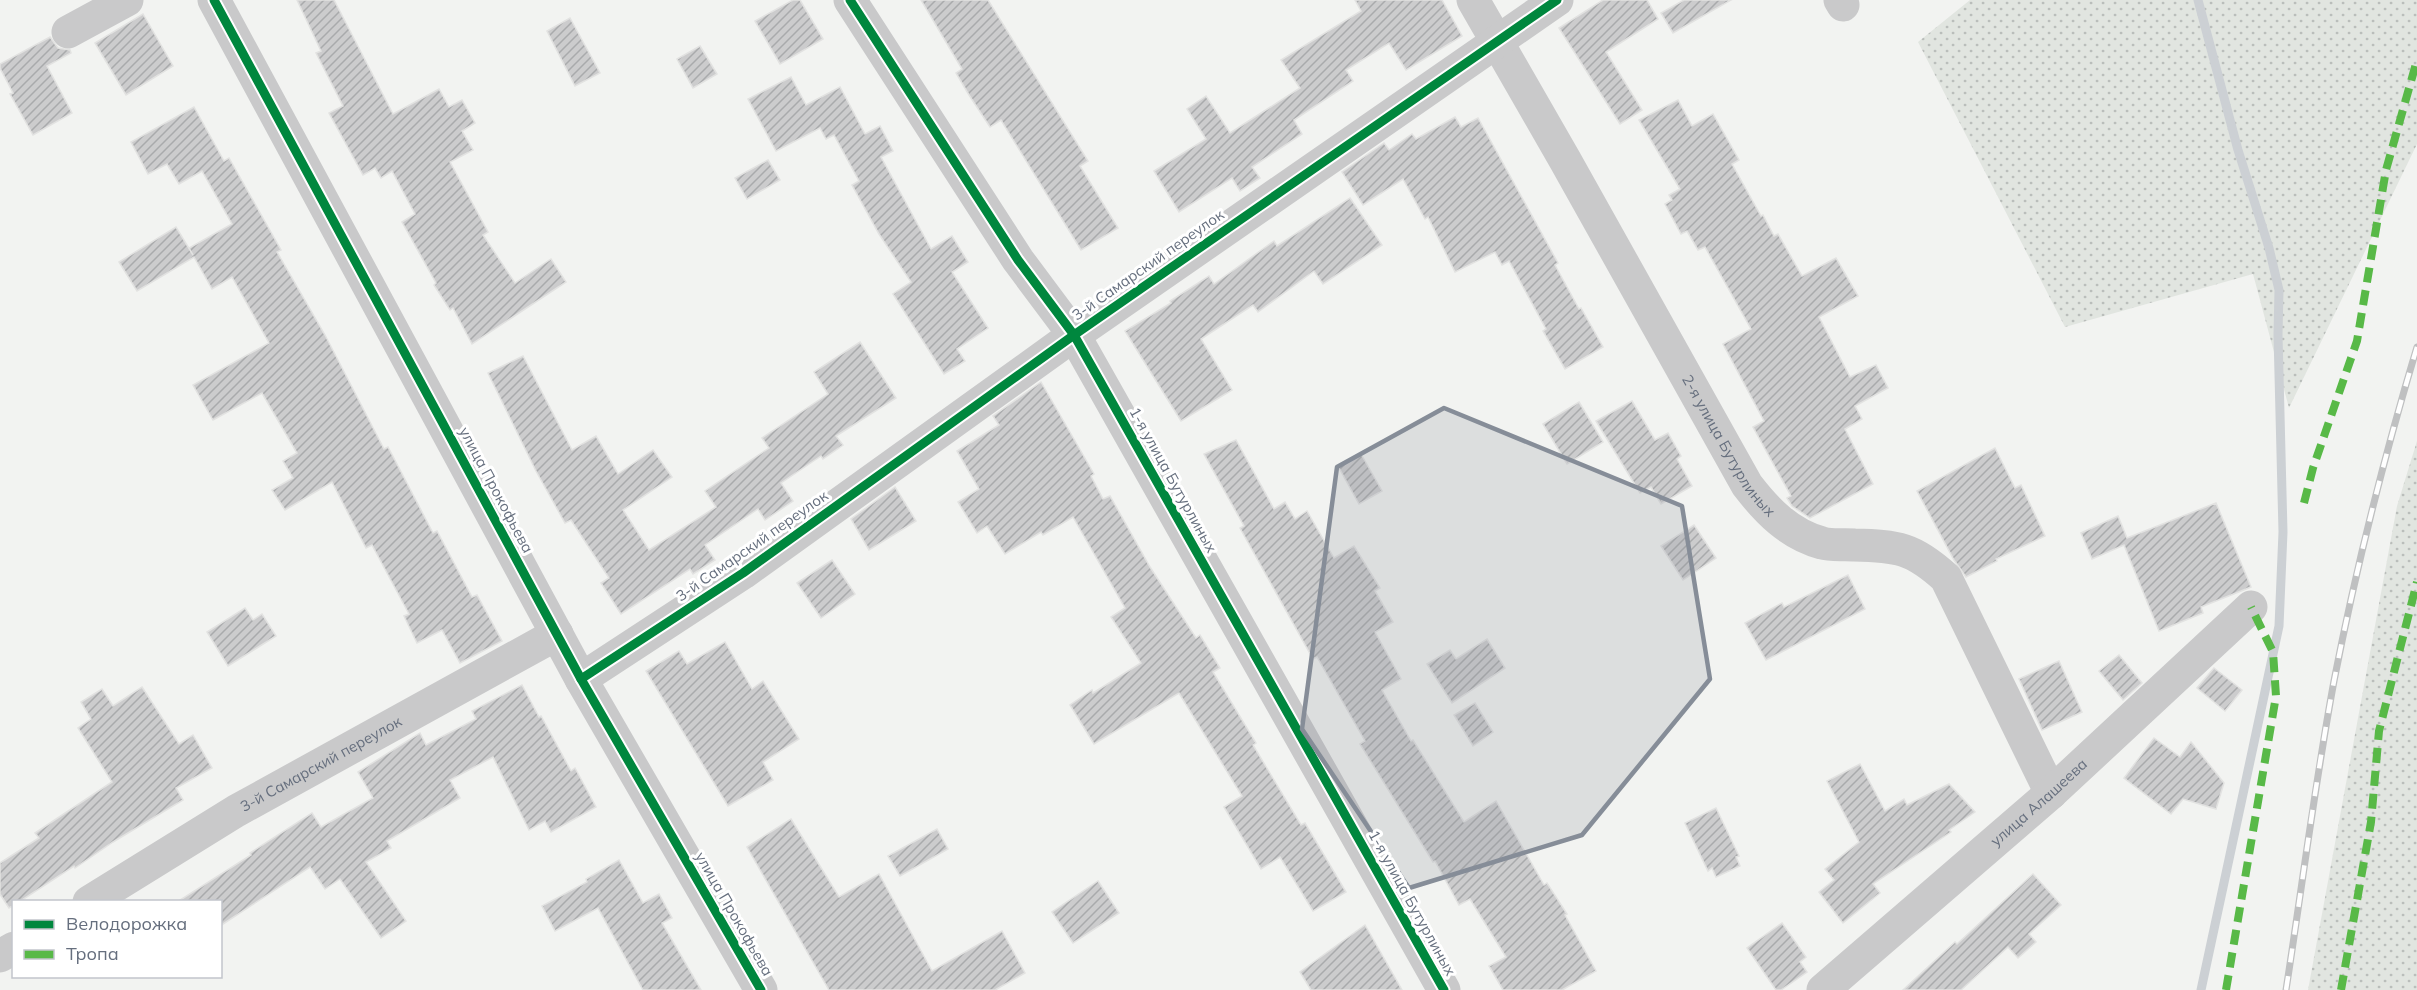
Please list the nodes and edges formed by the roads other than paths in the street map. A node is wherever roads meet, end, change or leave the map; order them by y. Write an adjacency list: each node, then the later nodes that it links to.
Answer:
1 (127, 0): 6 (street)
2 (214, 0): 10 (street, улица Прокофьева)
3 (850, 0): 8 (street, 1-я улица Бутурлиных)
4 (1473, 0): 7 (street, 2-я улица Бутурлиных)
5 (1557, 0): 7 (street, 3-й Самарский переулок)
6 (68, 32)
7 (1497, 40): 8 (street, 3-й Самарский переулок); 12 (street, 2-я улица Бутурлиных)
8 (1074, 335): 11 (street, 3-й Самарский переулок); 15 (street, 1-я улица Бутурлиных)
9 (2251, 607): 12 (street, улица Алашеева)
10 (557, 634): 11 (street, улица Прокофьева); 13 (street, 3-й Самарский переулок)
11 (581, 679): 14 (street, улица Прокофьева)
12 (2051, 793): 16 (street, улица Алашеева)
13 (92, 900)
14 (761, 990)
15 (1444, 990)
16 (1823, 990)

